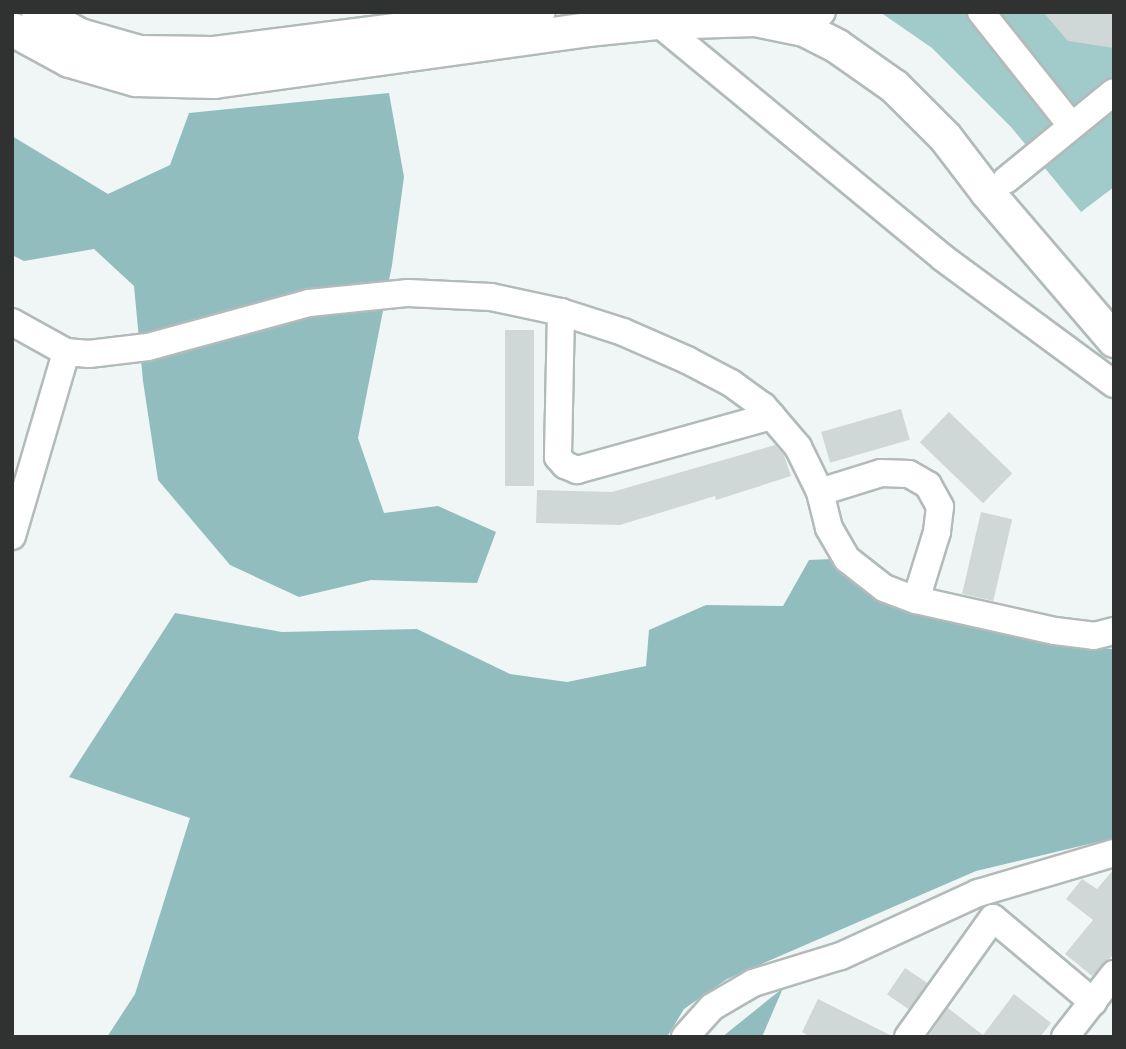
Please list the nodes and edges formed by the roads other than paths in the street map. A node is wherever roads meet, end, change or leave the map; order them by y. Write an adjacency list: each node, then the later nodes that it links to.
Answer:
1 (38, 12): 7 (main road)
2 (537, 12): 7 (main road)
3 (981, 12): 9 (street)
4 (821, 13): 10 (main road)
5 (657, 22): 7 (main road); 10 (main road); 16 (street)
6 (12, 29): 7 (main road)
7 (406, 32)
8 (1114, 92): 9 (street)
9 (1071, 125): 10 (street)
10 (1009, 195): 11 (main road); 14 (main road)
11 (1114, 306)
12 (561, 312): 15 (street); 17 (street); 17 (street)
13 (12, 322): 15 (street)
14 (1114, 340)
15 (66, 352): 19 (street)
16 (1114, 384)
17 (772, 416): 18 (street)
18 (820, 492): 20 (street); 20 (street)
19 (12, 536)
20 (916, 600): 21 (street)
21 (1114, 631)
22 (1114, 853): 25 (street)
23 (1114, 974): 24 (street)
24 (1093, 1002): 26 (street); 27 (street)
25 (685, 1037)
26 (908, 1037)
27 (1065, 1037)

